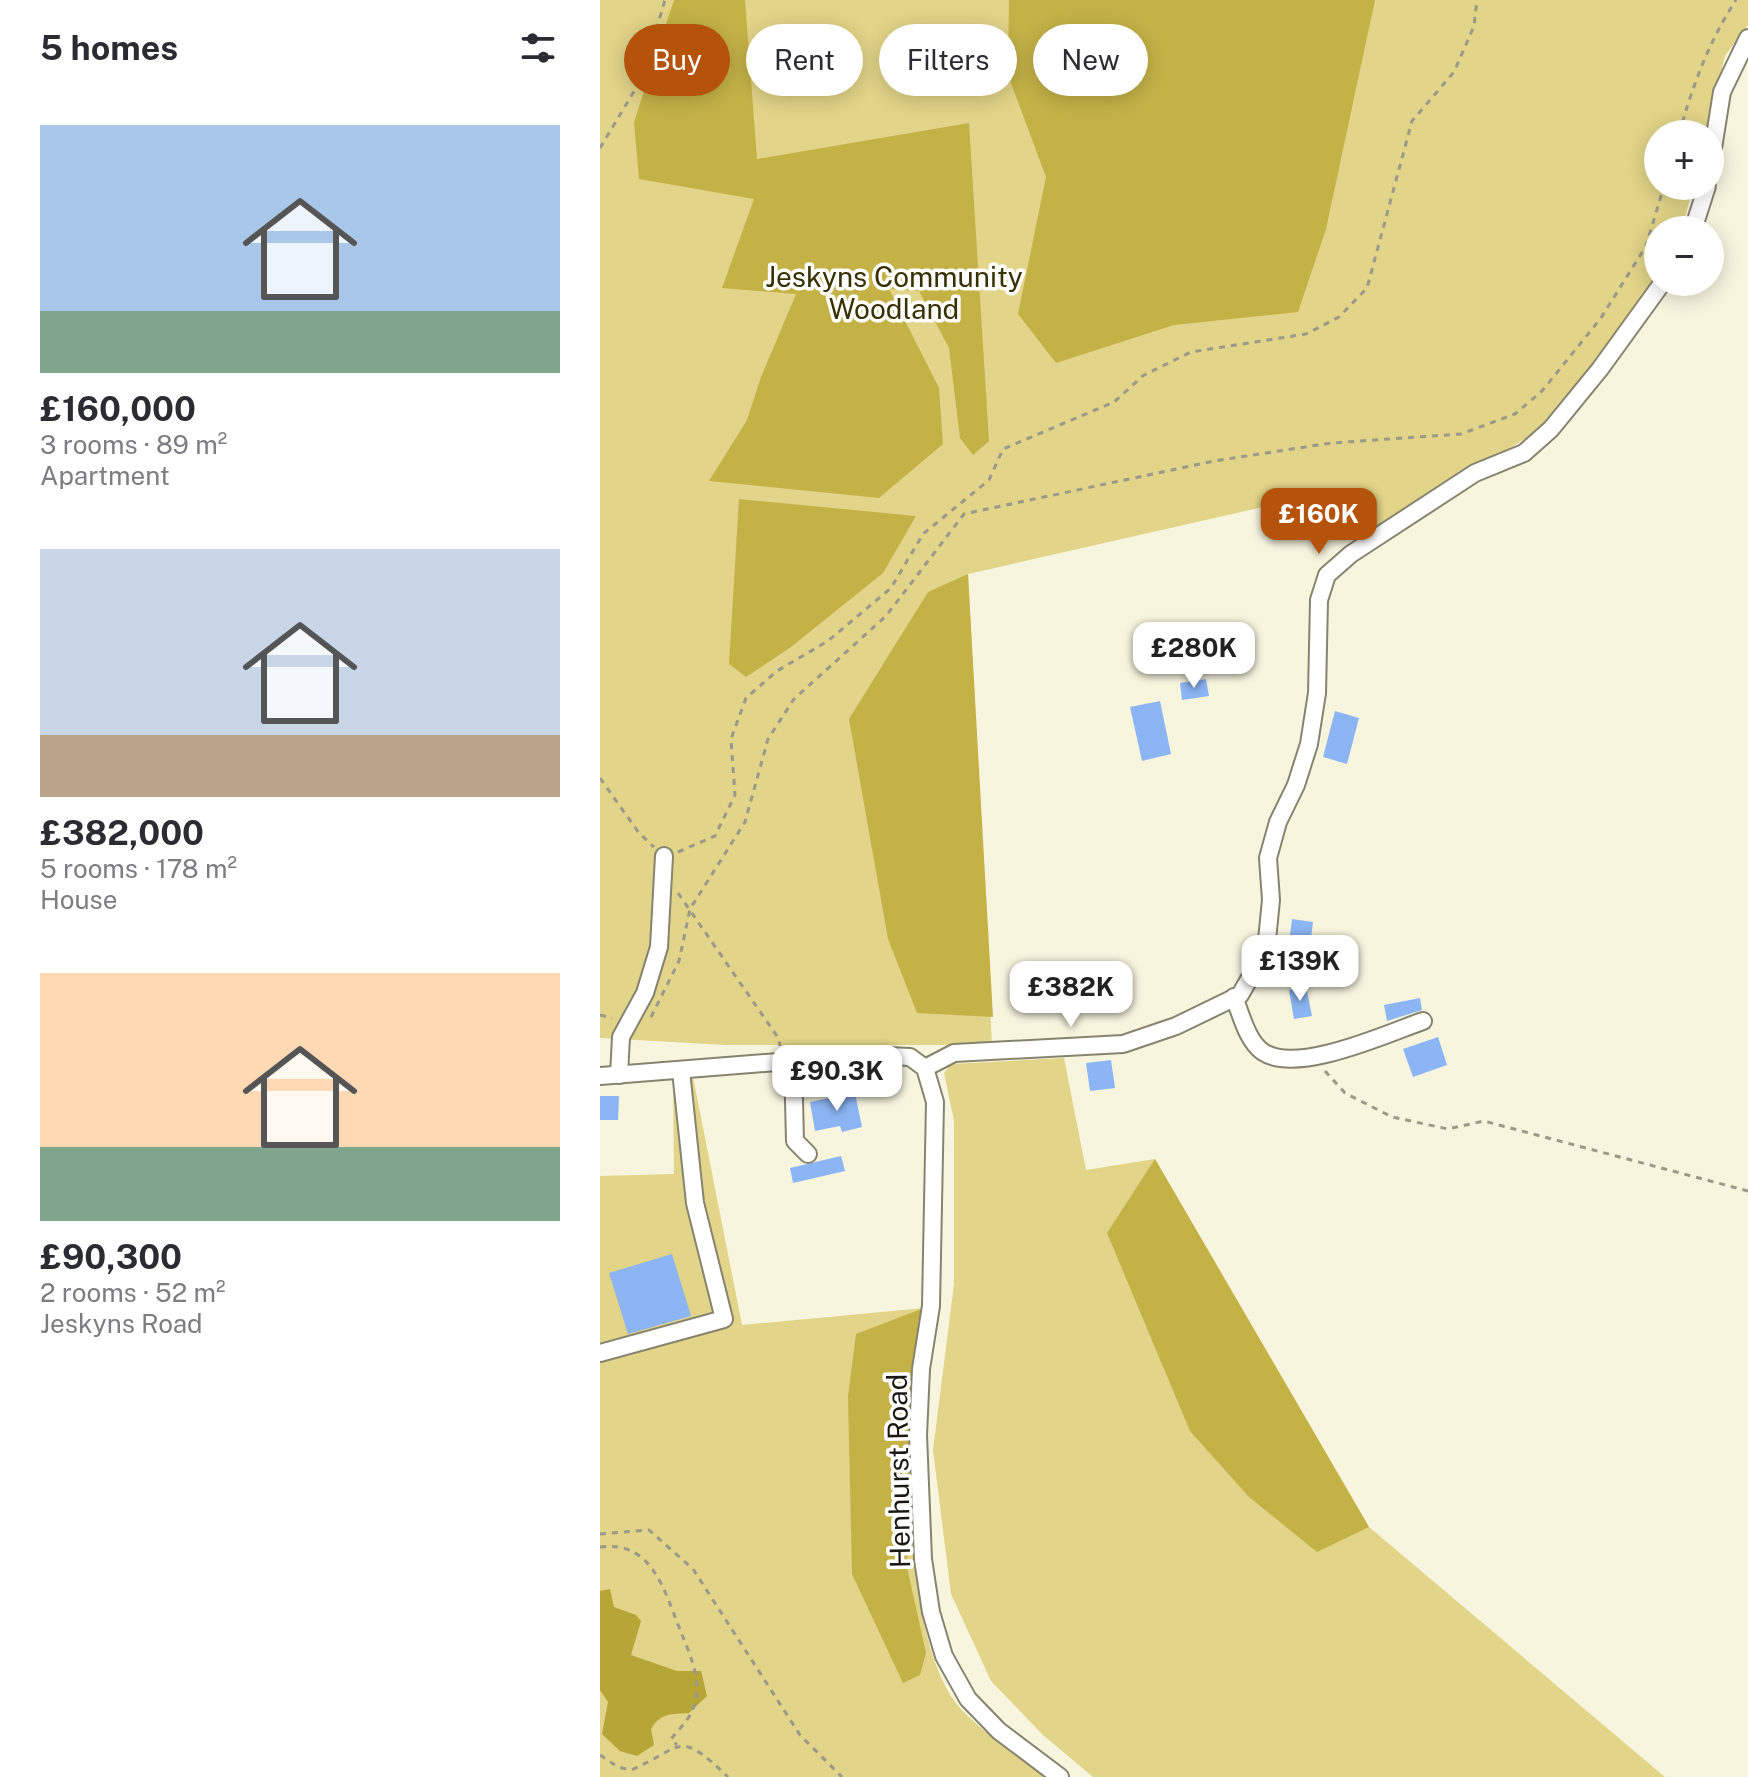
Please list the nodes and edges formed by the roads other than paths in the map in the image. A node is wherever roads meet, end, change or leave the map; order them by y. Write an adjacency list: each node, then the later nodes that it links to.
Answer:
1 (1748, 38): 2 (street)
2 (1718, 120)
3 (1653, 296): 5 (street)
4 (664, 856): 10 (street)
5 (1234, 997): 6 (street); 8 (street)
6 (1423, 1021)
7 (787, 1061): 8 (street); 9 (street); 12 (street)
8 (925, 1068): 14 (street, Henhurst Road)
9 (681, 1071): 10 (street); 13 (street)
10 (619, 1075): 11 (street)
11 (600, 1076)
12 (808, 1154)
13 (600, 1353)
14 (1060, 1777)

